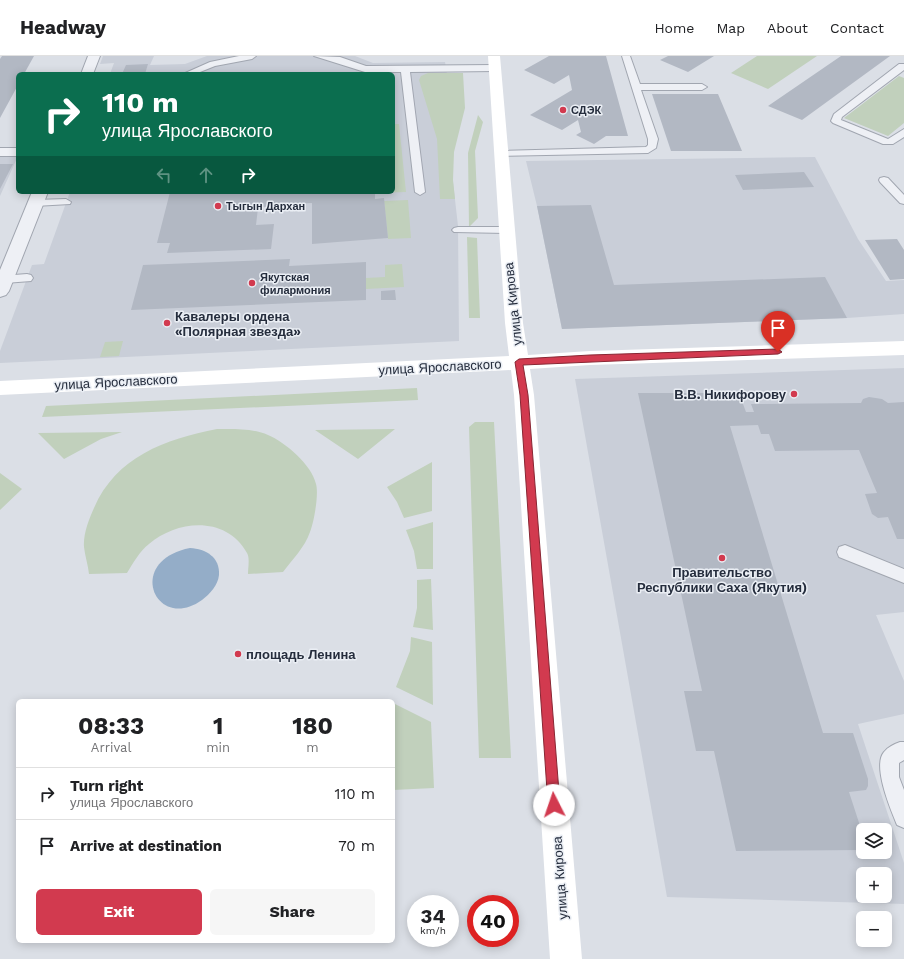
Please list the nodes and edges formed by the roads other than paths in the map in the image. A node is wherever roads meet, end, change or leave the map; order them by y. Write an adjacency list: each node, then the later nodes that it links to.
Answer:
1 (94, 56): 8 (street)
2 (252, 56): 9 (lane)
3 (318, 56): 7 (lane)
4 (626, 56): 10 (lane)
5 (494, 62): 7 (lane); 15 (street, улица Кирова)
6 (903, 66): 12 (lane)
7 (405, 69): 17 (lane)
8 (88, 72)
9 (192, 72)
10 (636, 87): 11 (lane); 15 (lane)
11 (702, 87)
12 (904, 132)
13 (0, 152): 14 (street)
14 (16, 152)
15 (501, 154): 22 (street, улица Кирова)
16 (884, 180): 19 (lane)
17 (420, 192)
18 (37, 198): 20 (lane); 24 (street)
19 (904, 201)
20 (66, 202)
21 (458, 230): 22 (lane)
22 (506, 230): 26 (street, улица Кирова)
23 (27, 278): 24 (lane)
24 (2, 285)
25 (904, 348): 26 (street, улица Ярославского)
26 (519, 362): 27 (street, улица Ярославского); 32 (street, улица Кирова)
27 (0, 388)
28 (844, 552): 29 (lane)
29 (904, 576)
30 (904, 751): 31 (lane)
31 (904, 818)
32 (566, 959)

